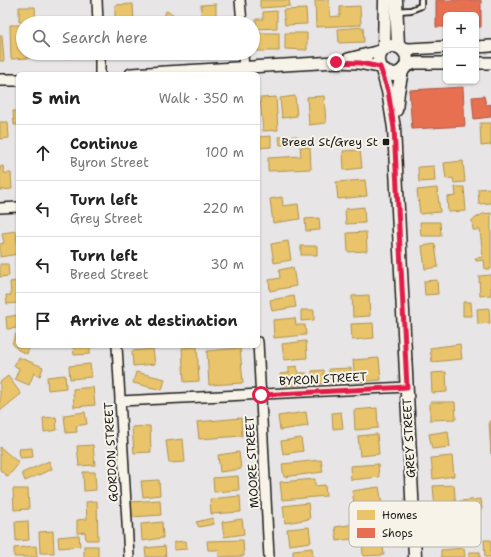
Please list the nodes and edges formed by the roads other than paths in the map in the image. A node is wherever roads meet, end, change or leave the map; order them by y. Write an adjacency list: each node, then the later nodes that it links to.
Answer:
1 (97, 0): 6 (street)
2 (240, 0): 7 (street)
3 (385, 0): 12 (main road)
4 (421, 0): 5 (lane)
5 (396, 5): 9 (main road)
6 (98, 16)
7 (241, 16)
8 (491, 46): 11 (street)
9 (400, 47): 10 (street); 12 (main road); 20 (main road)
10 (443, 47)
11 (479, 47)
12 (382, 49): 15 (street); 19 (main road)
13 (100, 60): 22 (street)
14 (243, 60): 21 (street)
15 (336, 62): 19 (street); 21 (street)
16 (443, 63): 20 (street)
17 (479, 63): 18 (street)
18 (491, 63)
19 (381, 68): 20 (main road); 26 (main road, GREY STREET)
20 (404, 69): 26 (main road, GREY STREET)
21 (244, 71): 23 (street)
22 (100, 72)
23 (206, 72)
24 (0, 80): 25 (street)
25 (16, 80)
26 (394, 128): 31 (main road, GREY STREET)
27 (16, 207): 28 (street)
28 (0, 208)
29 (117, 348): 33 (street, GORDON STREET)
30 (258, 348): 32 (street, MOORE STREET)
31 (407, 387): 32 (street, BYRON STREET); 34 (main road, GREY STREET)
32 (261, 395): 33 (street, BYRON STREET); 37 (street, MOORE STREET)
33 (120, 401): 36 (street, GORDON STREET)
34 (412, 501)
35 (415, 547): 38 (main road, GREY STREET)
36 (129, 557)
37 (269, 557)
38 (415, 557)

